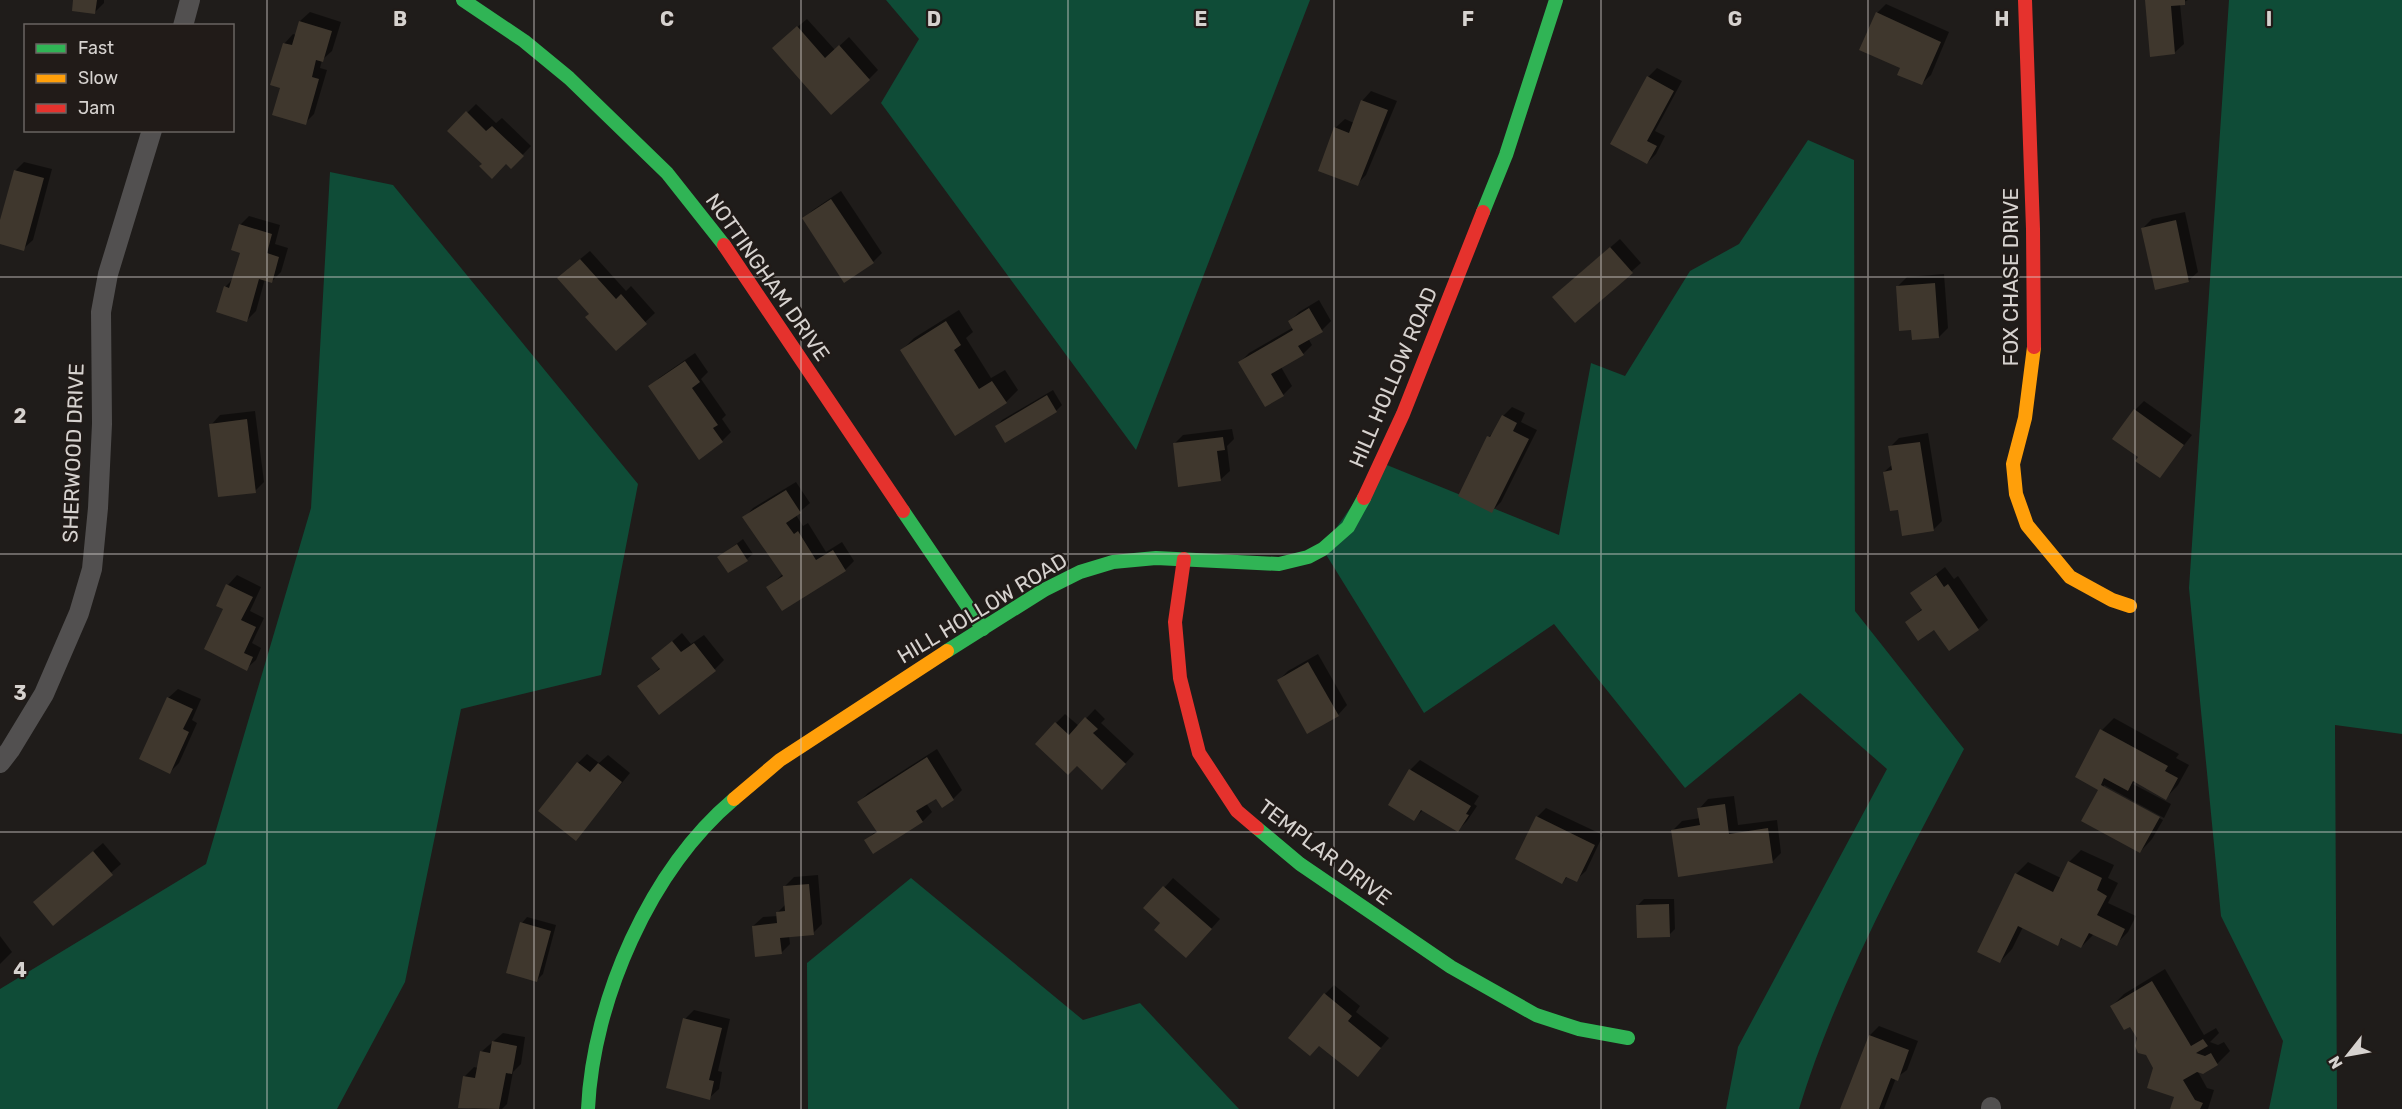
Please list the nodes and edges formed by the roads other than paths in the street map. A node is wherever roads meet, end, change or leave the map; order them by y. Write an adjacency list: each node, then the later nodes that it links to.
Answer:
1 (190, 0): 5 (street)
2 (462, 0): 9 (street, NOTTINGHAM DRIVE)
3 (1556, 0): 7 (street, HILL HOLLOW ROAD)
4 (2025, 0): 8 (street, FOX CHASE DRIVE)
5 (184, 24)
6 (151, 132): 10 (street, SHERWOOD DRIVE)
7 (1184, 559): 9 (street, HILL HOLLOW ROAD); 11 (street, TEMPLAR DRIVE)
8 (2130, 606)
9 (983, 629): 12 (street, HILL HOLLOW ROAD)
10 (0, 763)
11 (1628, 1038)
12 (588, 1109)

